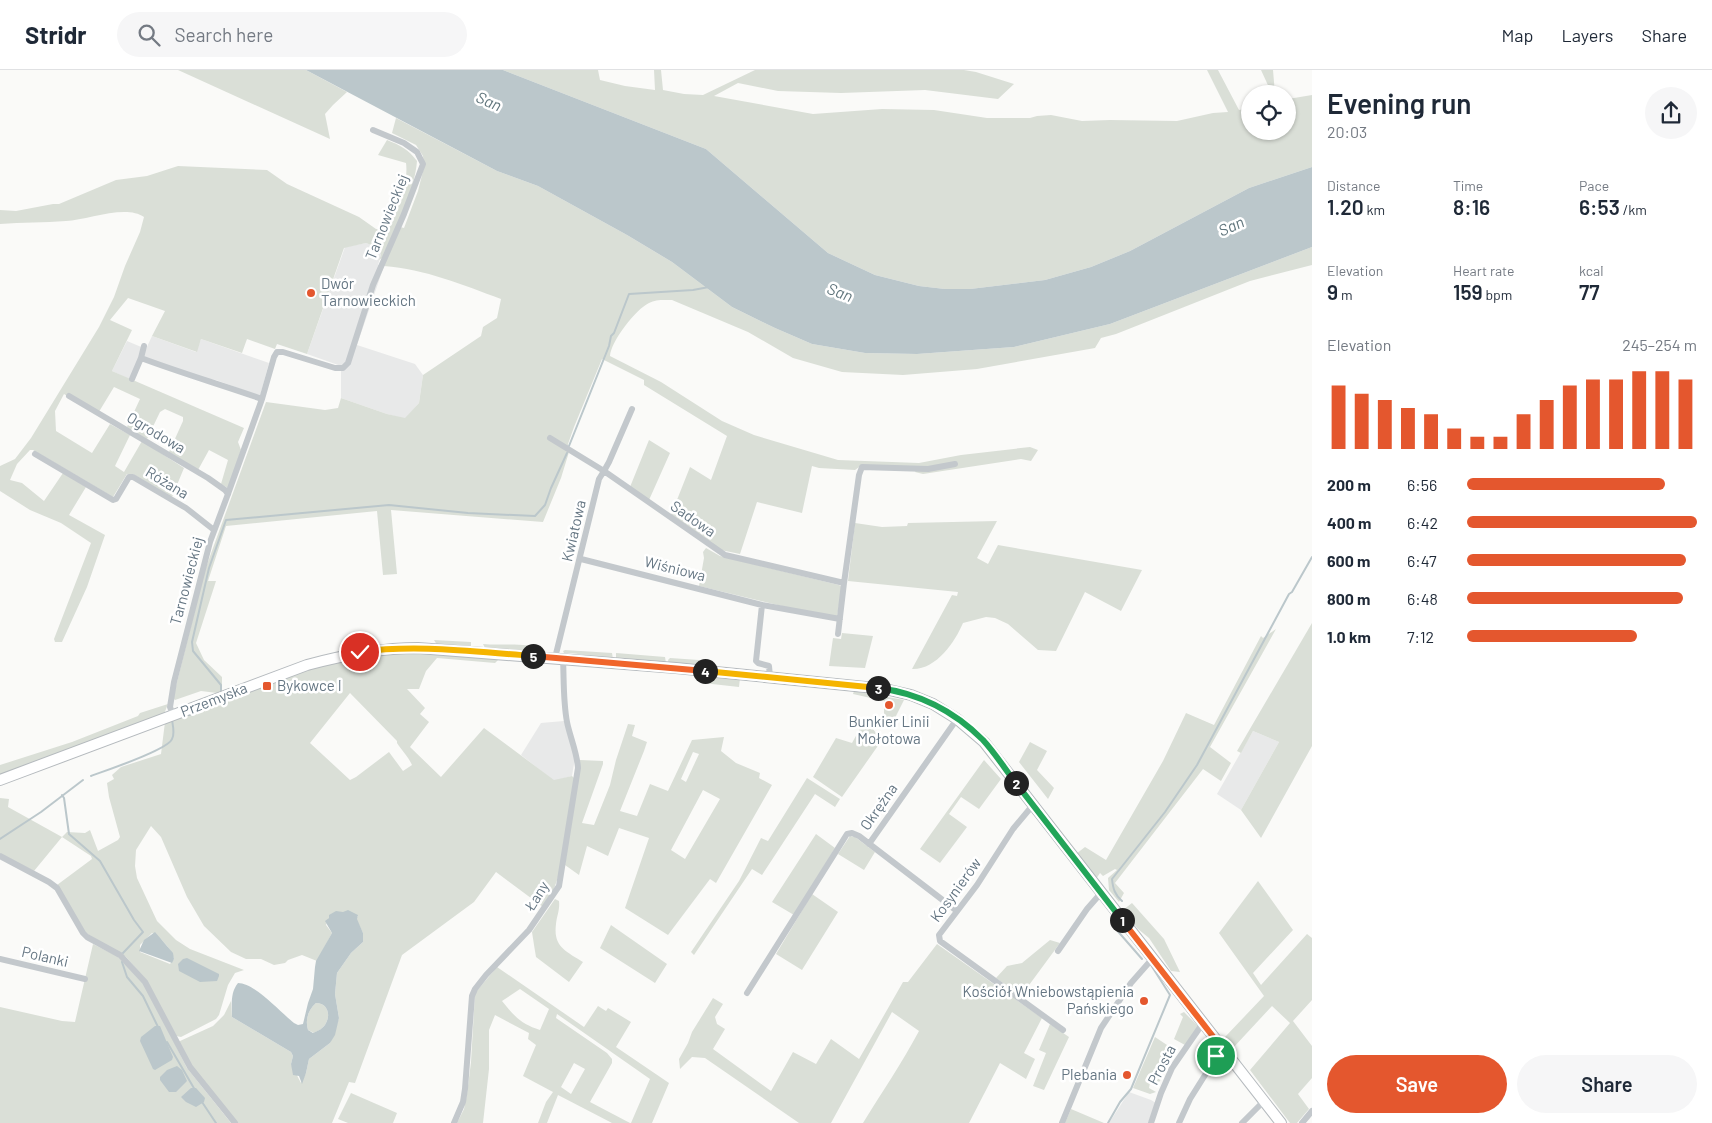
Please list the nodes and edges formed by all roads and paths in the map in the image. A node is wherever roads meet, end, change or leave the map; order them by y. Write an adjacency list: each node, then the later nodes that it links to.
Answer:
1 (373, 130): 6 (street, Tarnowieckiej)
2 (144, 346): 3 (street)
3 (142, 358): 4 (street); 6 (street)
4 (132, 379)
5 (69, 396): 12 (street, Ogrodowa)
6 (262, 399): 12 (street, Tarnowieckiej)
7 (632, 409): 11 (street)
8 (550, 438): 11 (street)
9 (35, 454): 13 (street, Różana)
10 (955, 464): 15 (street)
11 (604, 471): 14 (street, Kwiatowa); 15 (street, Sadowa)
12 (228, 494): 13 (street, Tarnowieckiej)
13 (214, 530): 21 (street, Tarnowieckiej)
14 (581, 559): 16 (street, Wiśniowa); 19 (street, Kwiatowa)
15 (844, 583): 17 (street)
16 (762, 605): 17 (street, Wiśniowa); 20 (street)
17 (840, 619): 18 (street)
18 (838, 634)
19 (559, 658): 20 (main road, Przemyska); 21 (main road, Przemyska); 40 (street, Łany)
20 (770, 677): 22 (main road, Przemyska)
21 (173, 715): 23 (main road, Przemyska)
22 (957, 719): 24 (main road, Przemyska); 25 (street, Okrężna)
23 (0, 780)
24 (1033, 805): 27 (main road, Przemyska); 28 (street, Kosynierów)
25 (869, 844): 28 (street, Okrężna); 33 (street)
26 (0, 856): 39 (street)
27 (1101, 893): 29 (street); 30 (main road, Przemyska)
28 (957, 911): 35 (street, Kosynierów)
29 (1058, 952)
30 (1153, 958): 34 (main road, Przemyska); 41 (street)
31 (0, 960): 32 (street, Polanki)
32 (85, 979)
33 (747, 993)
34 (1203, 1023): 36 (main road, Przemyska); 42 (street, Prosta)
35 (1063, 1030)
36 (1222, 1048): 37 (main road, Przemyska); 43 (street)
37 (1264, 1101): 44 (street); 45 (main road, Przemyska)
38 (1312, 1111): 46 (street)
39 (235, 1123)
40 (454, 1123)
41 (1062, 1123)
42 (1150, 1123)
43 (1179, 1123)
44 (1242, 1123)
45 (1281, 1123)
46 (1302, 1123)

